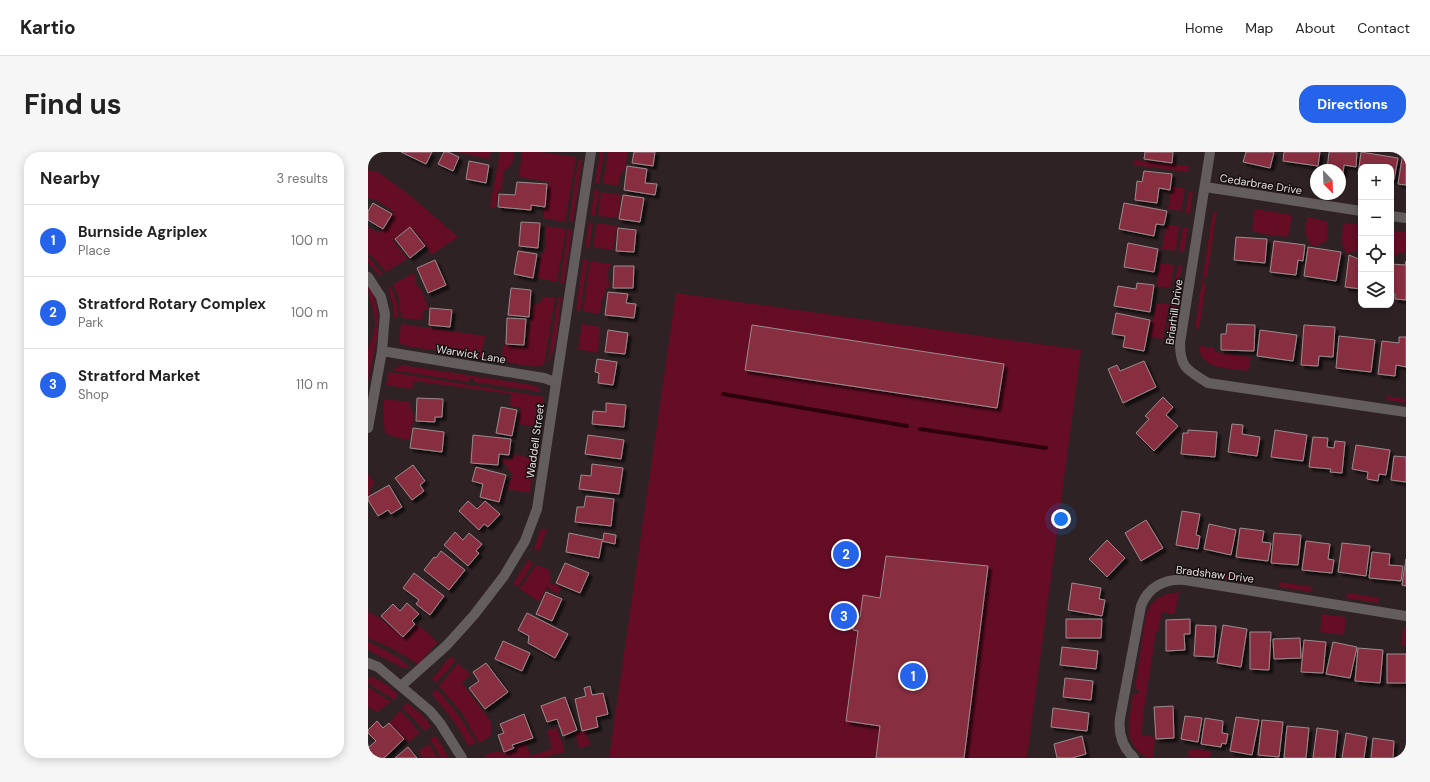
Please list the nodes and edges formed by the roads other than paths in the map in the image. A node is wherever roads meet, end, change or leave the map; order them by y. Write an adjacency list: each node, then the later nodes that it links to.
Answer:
1 (591, 152): 9 (street, Waddell Street)
2 (1210, 152): 3 (street, Briarhill Drive)
3 (1205, 187): 4 (street, Cedarbrae Drive); 10 (street, Briarhill Drive)
4 (1358, 211)
5 (1394, 216): 6 (street)
6 (1406, 218)
7 (368, 277): 8 (street)
8 (382, 352): 9 (street, Warwick Lane); 11 (street)
9 (556, 382): 14 (street, Waddell Street)
10 (1406, 412)
11 (368, 428)
12 (1406, 616): 16 (street, Bradshaw Drive)
13 (368, 663): 14 (street)
14 (401, 686): 15 (street)
15 (462, 758)
16 (1134, 758)

